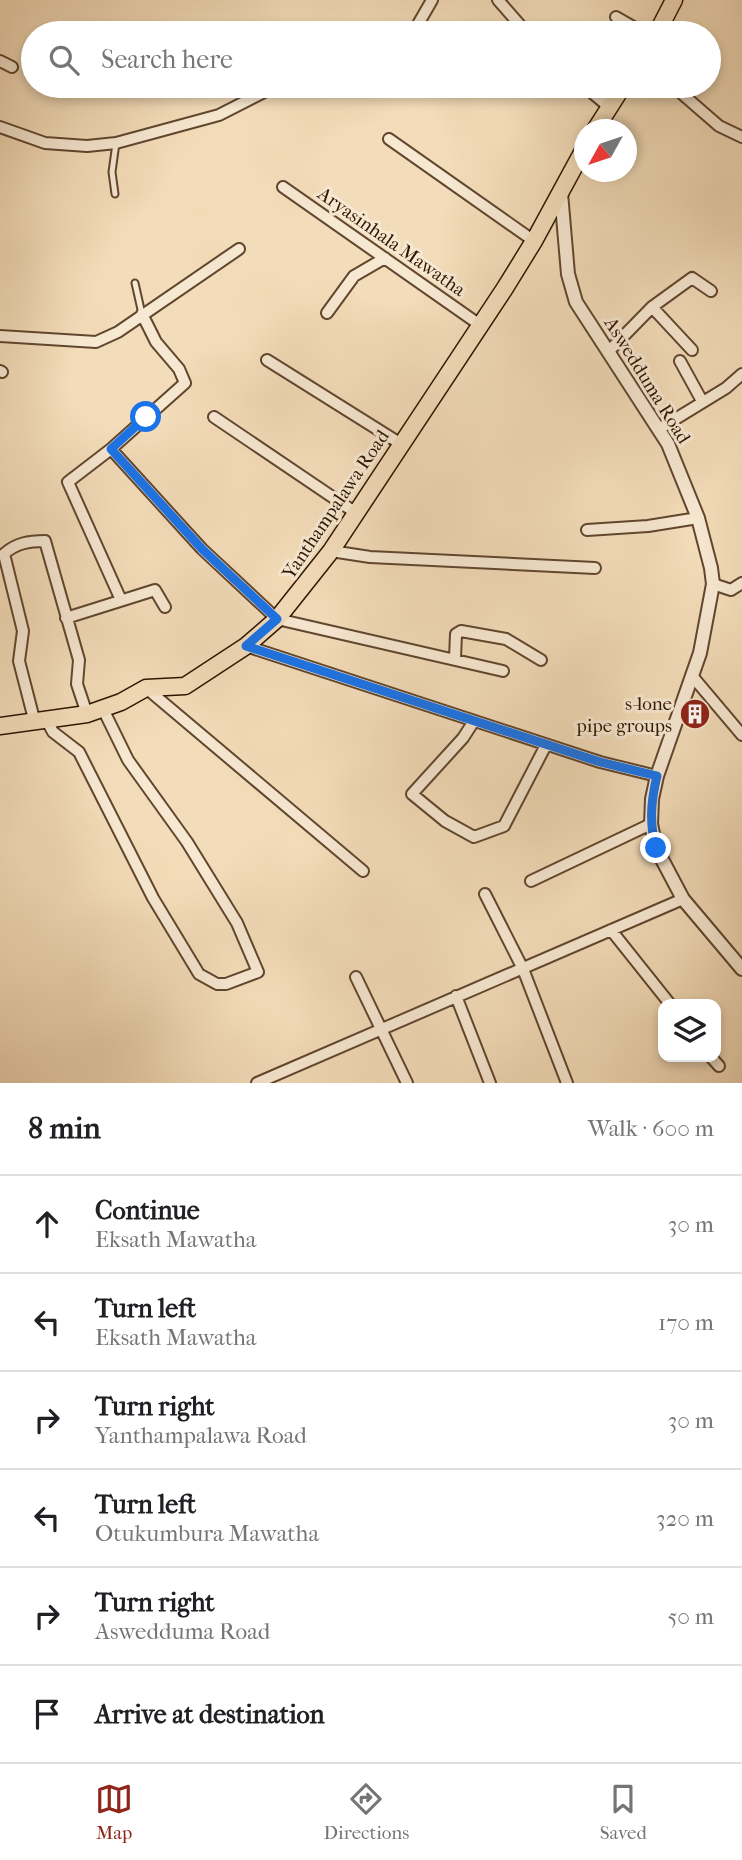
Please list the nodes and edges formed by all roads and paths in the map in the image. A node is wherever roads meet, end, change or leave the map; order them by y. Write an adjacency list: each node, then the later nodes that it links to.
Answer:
1 (432, 0): 5 (street)
2 (498, 0): 6 (street)
3 (674, 0): 8 (main road)
4 (616, 17): 7 (street)
5 (420, 21)
6 (516, 21)
7 (623, 21)
8 (663, 21)
9 (0, 61): 10 (street)
10 (12, 67)
11 (252, 98): 20 (street)
12 (598, 98): 15 (street)
13 (614, 98): 15 (main road)
14 (686, 98): 18 (street)
15 (608, 106): 16 (main road)
16 (601, 119)
17 (0, 127): 20 (street)
18 (742, 137)
19 (389, 139): 25 (street)
20 (116, 143): 24 (lane)
21 (574, 168): 23 (main road, Yanthampalawa Road)
22 (283, 187): 27 (street, Aryasinhala Mawatha)
23 (561, 192): 25 (main road, Yanthampalawa Road); 36 (street, Aswedduma Road)
24 (115, 194)
25 (534, 241): 33 (main road, Yanthampalawa Road)
26 (239, 249): 32 (street)
27 (386, 258): 31 (street); 33 (street, Aryasinhala Mawatha)
28 (135, 284): 32 (lane)
29 (712, 291): 30 (street)
30 (652, 307): 35 (street); 36 (street)
31 (327, 313)
32 (142, 314): 34 (street); 44 (street)
33 (480, 325): 43 (main road, Yanthampalawa Road)
34 (0, 337)
35 (692, 350)
36 (608, 352): 42 (street, Aswedduma Road)
37 (267, 360): 43 (street)
38 (680, 361): 40 (street)
39 (742, 374): 40 (street)
40 (702, 401): 42 (street)
41 (214, 416): 45 (street)
42 (659, 429): 46 (street, Aswedduma Road)
43 (401, 444): 45 (main road, Yanthampalawa Road)
44 (111, 449): 52 (street); 55 (street)
45 (356, 513): 48 (main road, Yanthampalawa Road)
46 (698, 518): 47 (street); 51 (street, Aswedduma Road)
47 (587, 530)
48 (331, 551): 49 (street); 55 (main road, Yanthampalawa Road)
49 (595, 568)
50 (742, 583): 51 (street)
51 (713, 584): 60 (street, Aswedduma Road)
52 (121, 600): 53 (street); 54 (street)
53 (164, 607)
54 (66, 618): 63 (street); 65 (street)
55 (277, 619): 56 (main road, Yanthampalawa Road); 57 (street)
56 (246, 646): 61 (main road, Yanthampalawa Road); 64 (street)
57 (455, 658): 58 (street); 59 (street)
58 (541, 660)
59 (503, 671)
60 (693, 677): 67 (street); 69 (street, Aswedduma Road)
61 (146, 688): 62 (main road, Yanthampalawa Road); 71 (street)
62 (103, 709): 63 (main road, Yanthampalawa Road); 65 (street)
63 (87, 714): 65 (main road, Yanthampalawa Road)
64 (474, 721): 68 (street); 68 (street)
65 (41, 722): 66 (main road, Yanthampalawa Road)
66 (0, 726)
67 (742, 735)
68 (546, 745): 69 (street)
69 (657, 776): 70 (street, Aswedduma Road)
70 (651, 824): 72 (street); 74 (street, Aswedduma Road)
71 (363, 871)
72 (531, 881)
73 (485, 894): 76 (street)
74 (682, 899): 75 (street); 77 (street, Aswedduma Road)
75 (611, 930): 76 (street); 80 (street)
76 (523, 969): 79 (street); 87 (street)
77 (742, 970)
78 (356, 977): 81 (street)
79 (456, 996): 81 (street); 86 (street)
80 (666, 999)
81 (383, 1029): 84 (street); 85 (street)
82 (715, 1062): 83 (street)
83 (719, 1066)
84 (257, 1083)
85 (407, 1083)
86 (490, 1083)
87 (567, 1083)

